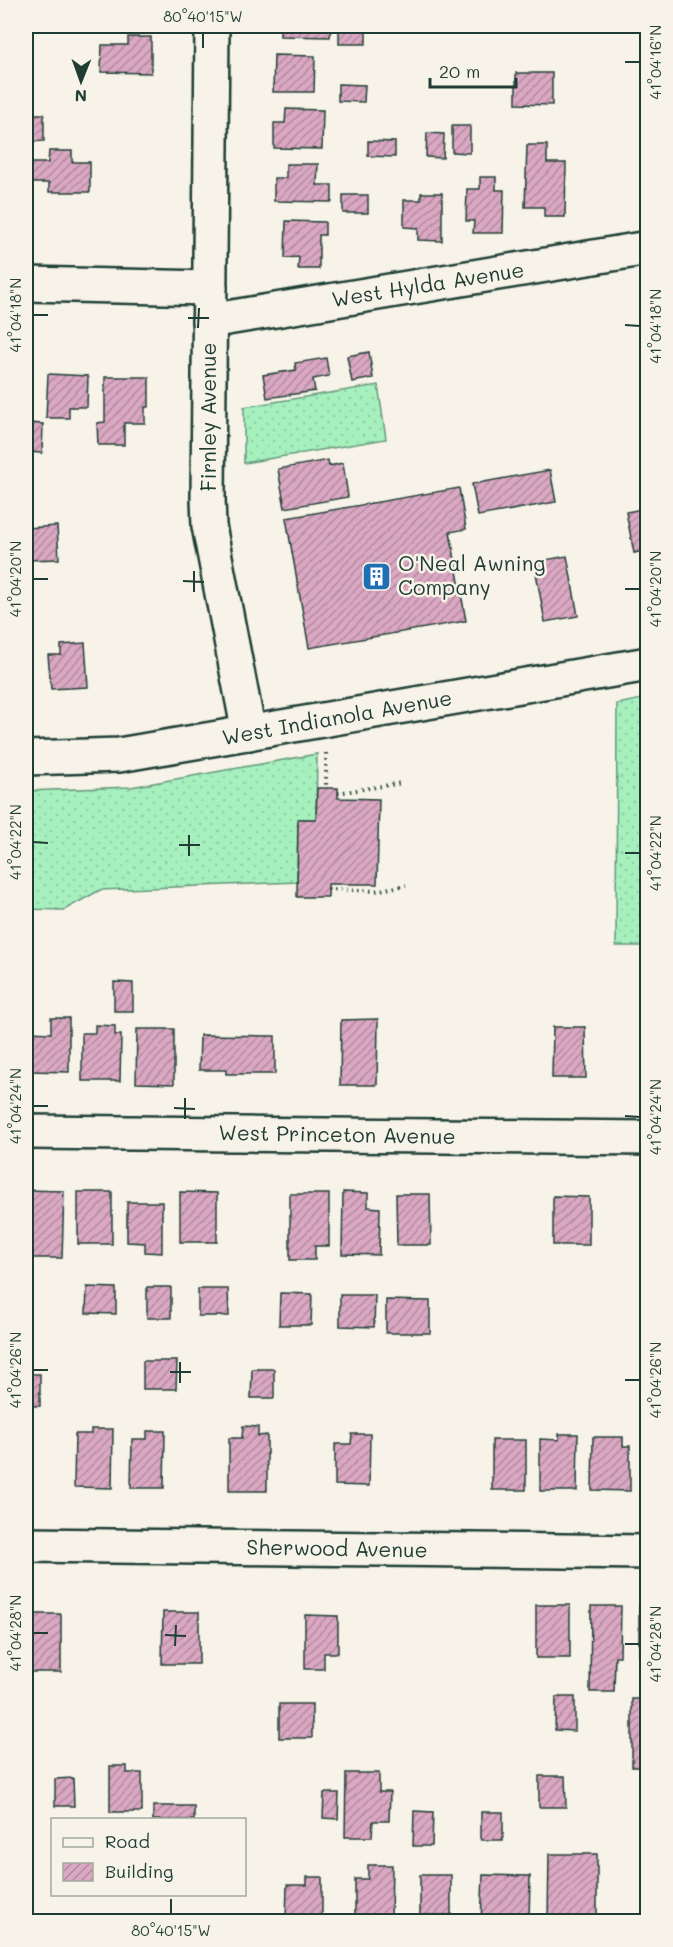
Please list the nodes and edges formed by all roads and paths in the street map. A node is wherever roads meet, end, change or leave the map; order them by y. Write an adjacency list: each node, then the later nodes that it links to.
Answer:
1 (212, 26): 4 (street, Firnley Avenue)
2 (648, 248): 5 (street, West Hylda Avenue)
3 (26, 284): 4 (street)
4 (210, 288): 5 (street, Firnley Avenue)
5 (209, 321): 7 (street, Firnley Avenue)
6 (648, 664): 7 (street, West Indianola Avenue)
7 (249, 733): 9 (street, West Indianola Avenue)
8 (326, 753): 11 (path)
9 (26, 758)
10 (402, 783): 12 (path)
11 (326, 788)
12 (338, 793)
13 (406, 885): 14 (path)
14 (328, 889)
15 (26, 1132): 16 (street, West Princeton Avenue)
16 (648, 1138)
17 (26, 1545): 18 (street, Sherwood Avenue)
18 (648, 1552)

